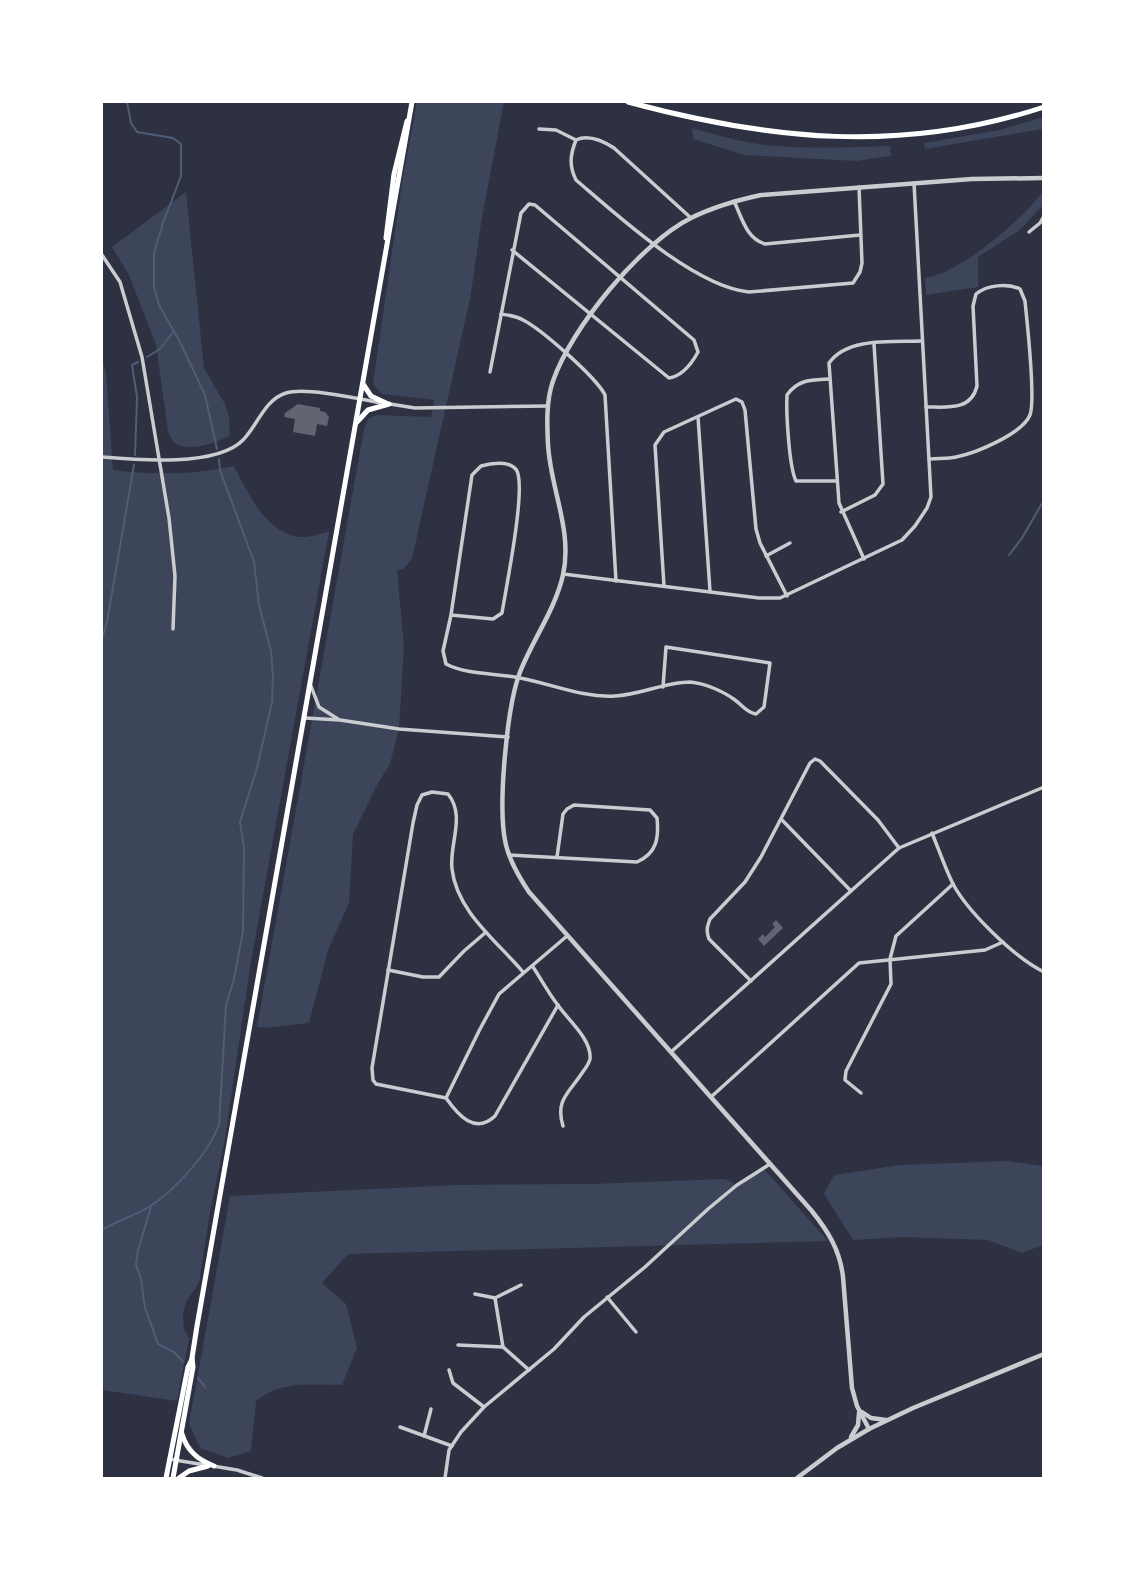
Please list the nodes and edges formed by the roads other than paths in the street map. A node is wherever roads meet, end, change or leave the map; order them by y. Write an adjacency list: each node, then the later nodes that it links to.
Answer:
1 (412, 102): 25 (main road)
2 (628, 102): 3 (main road)
3 (1044, 107)
4 (539, 129): 5 (street)
5 (576, 140): 11 (street); 14 (street)
6 (1044, 178): 7 (street)
7 (914, 183): 8 (street); 20 (street)
8 (859, 187): 9 (street); 13 (street)
9 (734, 201): 11 (street); 13 (street)
10 (1044, 216): 12 (street)
11 (691, 218): 14 (street)
12 (1029, 232)
13 (860, 235): 14 (street)
14 (654, 244): 17 (street)
15 (512, 250): 17 (street); 18 (street); 19 (street)
16 (102, 255): 34 (street)
17 (621, 278): 19 (street); 19 (street)
18 (501, 314): 22 (street); 23 (street)
19 (592, 314): 22 (street)
20 (921, 341): 21 (street); 29 (street)
21 (874, 344): 24 (street); 36 (street)
22 (565, 354): 28 (street); 41 (street)
23 (490, 372)
24 (829, 379): 35 (street); 35 (street)
25 (363, 384): 26 (main road); 27 (main road)
26 (360, 400): 27 (street); 31 (main road); 34 (street)
27 (389, 404): 28 (street); 31 (main road)
28 (548, 406): 40 (street)
29 (926, 407): 33 (street); 33 (street)
30 (698, 417): 38 (street); 42 (street); 43 (street)
31 (352, 435): 48 (main road)
32 (102, 457): 34 (street)
33 (929, 459): 39 (street)
34 (161, 460): 46 (street)
35 (837, 481): 36 (street)
36 (841, 512): 39 (street)
37 (790, 543): 38 (street)
38 (766, 556): 44 (street)
39 (864, 559): 44 (street)
40 (563, 574): 41 (street); 47 (street)
41 (616, 581): 42 (street)
42 (663, 586): 43 (street)
43 (710, 591): 44 (street)
44 (787, 596)
45 (451, 615): 45 (street); 47 (street)
46 (173, 629)
47 (518, 677): 49 (street); 52 (street)
48 (310, 681): 50 (main road); 51 (street)
49 (663, 687): 49 (street)
50 (305, 718): 51 (street); 85 (main road)
51 (340, 720): 52 (street)
52 (508, 737): 57 (street)
53 (1044, 787): 55 (street)
54 (782, 820): 56 (street); 60 (street); 69 (street)
55 (932, 833): 56 (street); 59 (street)
56 (899, 848): 60 (street)
57 (509, 855): 58 (street); 62 (street)
58 (557, 857): 58 (street)
59 (953, 884): 63 (street); 64 (street)
60 (852, 891): 69 (street)
61 (485, 933): 66 (street); 66 (street); 67 (street)
62 (569, 934): 65 (street); 71 (street)
63 (1003, 942): 64 (street); 68 (street)
64 (890, 959): 72 (street); 73 (street)
65 (533, 967): 67 (street); 70 (street)
66 (388, 970): 74 (street)
67 (523, 972): 74 (street)
68 (1044, 972)
69 (751, 981): 71 (street)
70 (558, 1005): 74 (street); 75 (street)
71 (671, 1052): 73 (street)
72 (861, 1093)
73 (711, 1097): 76 (street)
74 (446, 1098)
75 (564, 1126)
76 (770, 1164): 79 (street); 88 (street)
77 (521, 1285): 80 (street)
78 (475, 1294): 80 (street)
79 (607, 1297): 81 (street); 87 (street)
80 (495, 1298): 83 (street)
81 (636, 1332)
82 (458, 1345): 83 (street)
83 (503, 1347): 87 (street)
84 (1044, 1354): 91 (street)
85 (192, 1358): 92 (main road); 98 (main road)
86 (449, 1370): 89 (street)
87 (529, 1370): 89 (street)
88 (857, 1406): 91 (street); 94 (street); 96 (street)
89 (484, 1407): 97 (street)
90 (431, 1409): 95 (street)
91 (888, 1420): 94 (street)
92 (181, 1427): 98 (main road); 99 (main road)
93 (400, 1427): 95 (street)
94 (869, 1429): 96 (street)
95 (424, 1436): 97 (street)
96 (848, 1440): 105 (street)
97 (452, 1446): 104 (street)
98 (173, 1460): 99 (street); 100 (main road); 101 (main road)
99 (213, 1466): 102 (main road); 103 (street)
100 (166, 1479)
101 (173, 1479)
102 (179, 1479)
103 (262, 1479)
104 (445, 1479)
105 (797, 1479)

